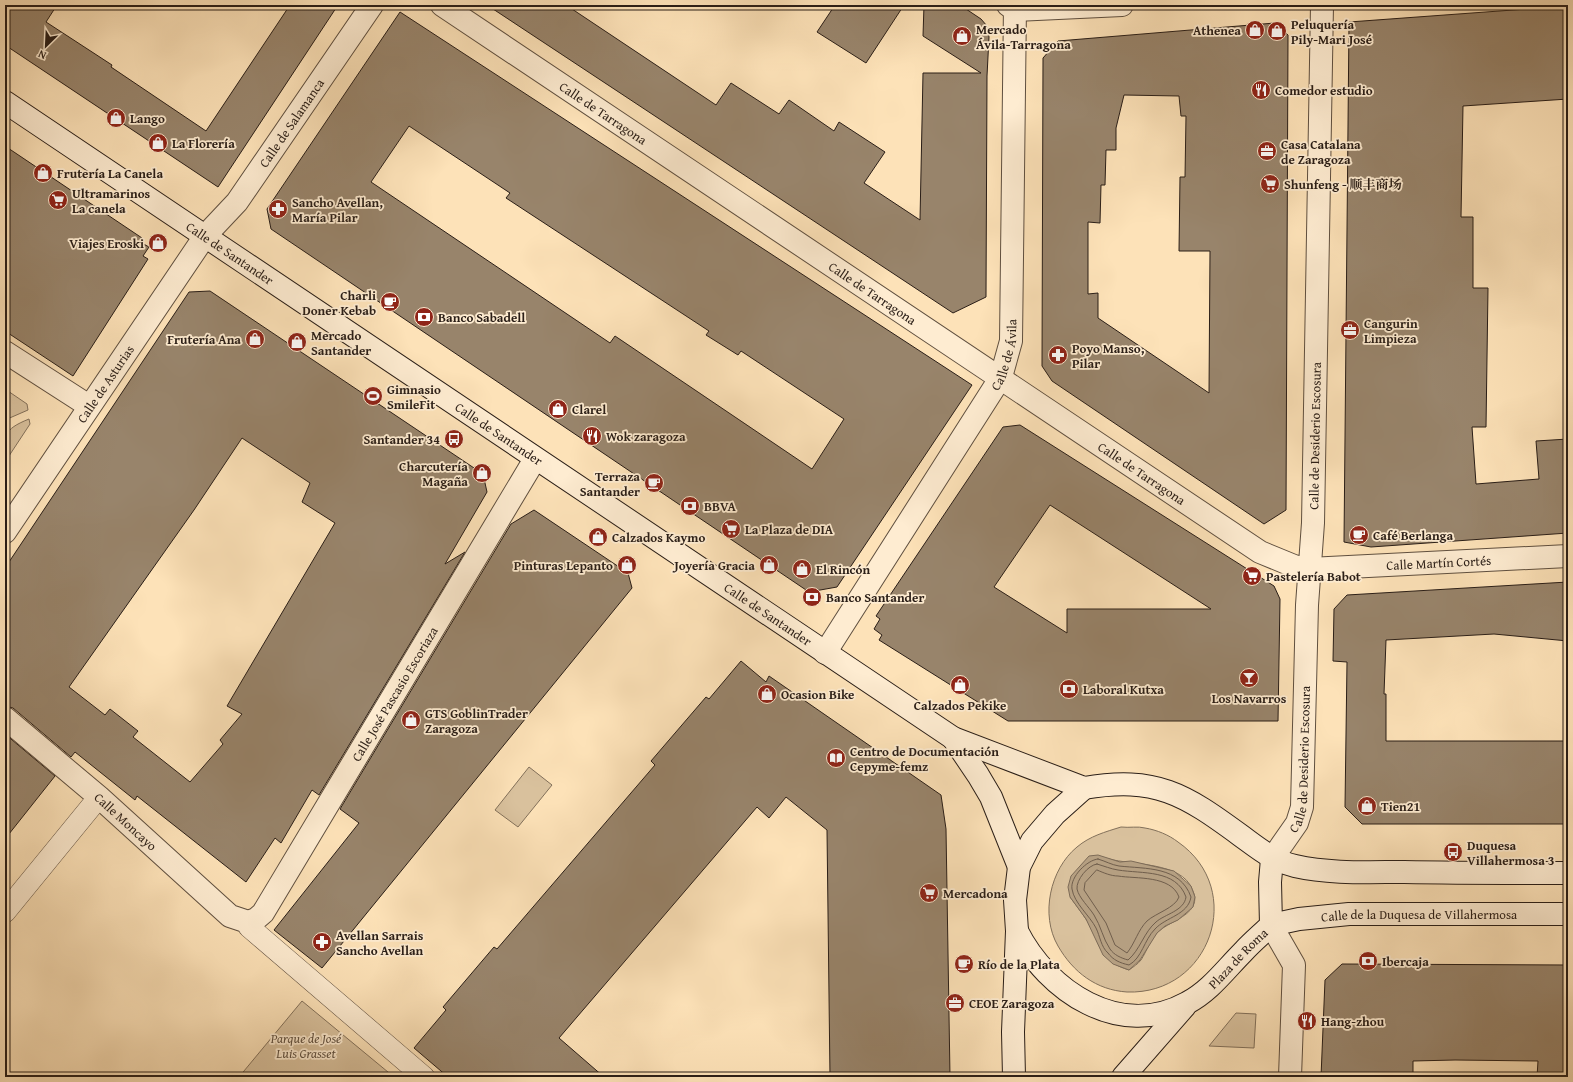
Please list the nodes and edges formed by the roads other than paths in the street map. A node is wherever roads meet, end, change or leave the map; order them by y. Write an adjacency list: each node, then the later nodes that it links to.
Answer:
1 (372, 5): 7 (street, Calle de Salamanca)
2 (442, 5): 9 (street, Calle de Tarragona)
3 (1122, 5): 5 (street)
4 (1322, 5): 14 (street, Calle de Desiderio Escosura)
5 (1013, 7): 9 (street, Calle de Ávila)
6 (5, 102): 7 (street, Calle de Santander)
7 (205, 236): 10 (street, Calle de Asturias); 11 (street, Calle de Santander)
8 (5, 352): 10 (street)
9 (1001, 378): 14 (street, Calle de Tarragona); 15 (street, Calle de Ávila)
10 (88, 406): 12 (street, Calle de Asturias)
11 (535, 459): 15 (street, Calle de Santander); 25 (street, Calle José Pascasio Escoriaza)
12 (5, 532)
13 (1568, 556): 14 (street, Calle Martín Cortés)
14 (1309, 569): 20 (street, Calle de Desiderio Escosura)
15 (825, 654): 17 (street, Calle de Santander)
16 (5, 718): 19 (street, Calle Moncayo)
17 (953, 738): 18 (street); 21 (street, Plaza de Roma)
18 (1084, 788): 20 (street); 21 (street, Plaza de Roma)
19 (100, 797): 23 (street); 25 (street, Calle Moncayo)
20 (1272, 859): 22 (street); 26 (street, Plaza de Roma)
21 (1019, 867): 27 (street, Plaza de Roma)
22 (1568, 873)
23 (5, 912)
24 (1568, 914): 26 (street, Calle de la Duquesa de Villahermosa)
25 (248, 922): 29 (street)
26 (1271, 925): 28 (street, Plaza de Roma); 32 (street)
27 (1017, 931): 28 (street, Plaza de Roma); 30 (street, Plaza de Roma)
28 (1187, 1003): 31 (street)
29 (424, 1077)
30 (1014, 1077)
31 (1123, 1077)
32 (1290, 1077)

